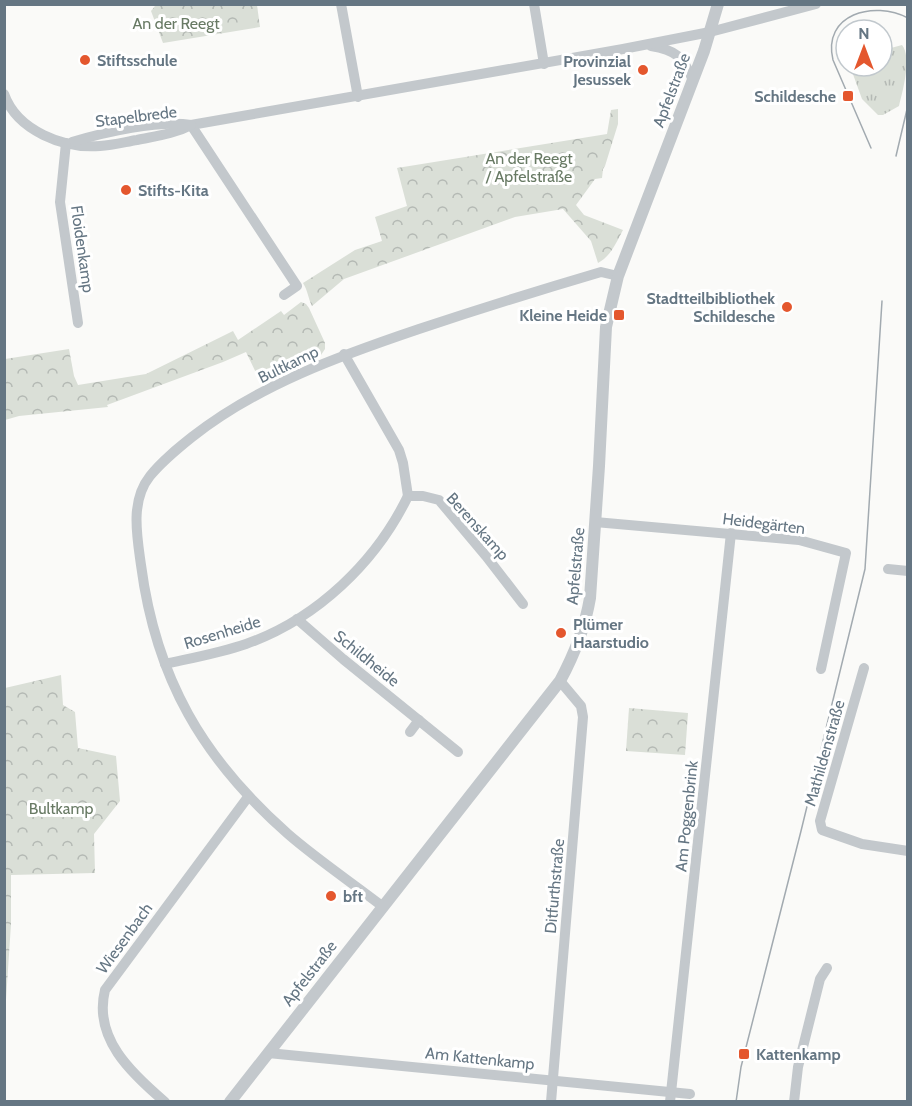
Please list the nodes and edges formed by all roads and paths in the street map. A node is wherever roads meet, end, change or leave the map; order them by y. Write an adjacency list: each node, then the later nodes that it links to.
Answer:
1 (341, 4): 10 (street)
2 (534, 4): 7 (street)
3 (718, 4): 5 (street, Apfelstraße)
4 (816, 4): 5 (street)
5 (710, 32): 6 (street); 8 (street, Apfelstraße)
6 (642, 45): 7 (street); 8 (street)
7 (544, 64): 10 (street)
8 (693, 80): 13 (street, Apfelstraße)
9 (4, 94): 12 (street, Stapelbrede)
10 (358, 97): 11 (street)
11 (191, 125): 12 (street, Stapelbrede); 14 (street)
12 (66, 143): 15 (street, Floidenkamp)
13 (618, 276): 16 (street, Bultkamp); 18 (street, Apfelstraße)
14 (284, 295)
15 (78, 323)
16 (344, 354): 17 (street); 24 (street, Bultkamp)
17 (408, 495): 22 (street, Berenskamp); 23 (street, Rosenheide)
18 (596, 522): 19 (street, Heidegärten); 27 (street, Apfelstraße)
19 (731, 534): 26 (street, Heidegärten); 38 (street, Am Poggenbrink)
20 (888, 569): 21 (street)
21 (908, 571)
22 (523, 604)
23 (297, 619): 24 (street, Rosenheide); 28 (street, Schildheide)
24 (165, 664): 31 (street, Bultkamp)
25 (864, 668): 32 (street, Mathildenstraße)
26 (821, 669)
27 (560, 681): 33 (street, Apfelstraße); 36 (street, Ditfurthstraße)
28 (419, 720): 29 (street); 30 (street, Schildheide)
29 (410, 732)
30 (459, 752)
31 (248, 797): 33 (street, Bultkamp); 39 (street, Wiesenbach)
32 (908, 851)
33 (382, 906): 35 (street, Apfelstraße)
34 (827, 968): 42 (street)
35 (268, 1053): 36 (street, Am Kattenkamp); 40 (street, Apfelstraße)
36 (553, 1080): 38 (street, Am Kattenkamp); 41 (street, Ditfurthstraße)
37 (690, 1094): 38 (street, Am Kattenkamp)
38 (671, 1097)
39 (165, 1101)
40 (230, 1101)
41 (551, 1101)
42 (794, 1101)

